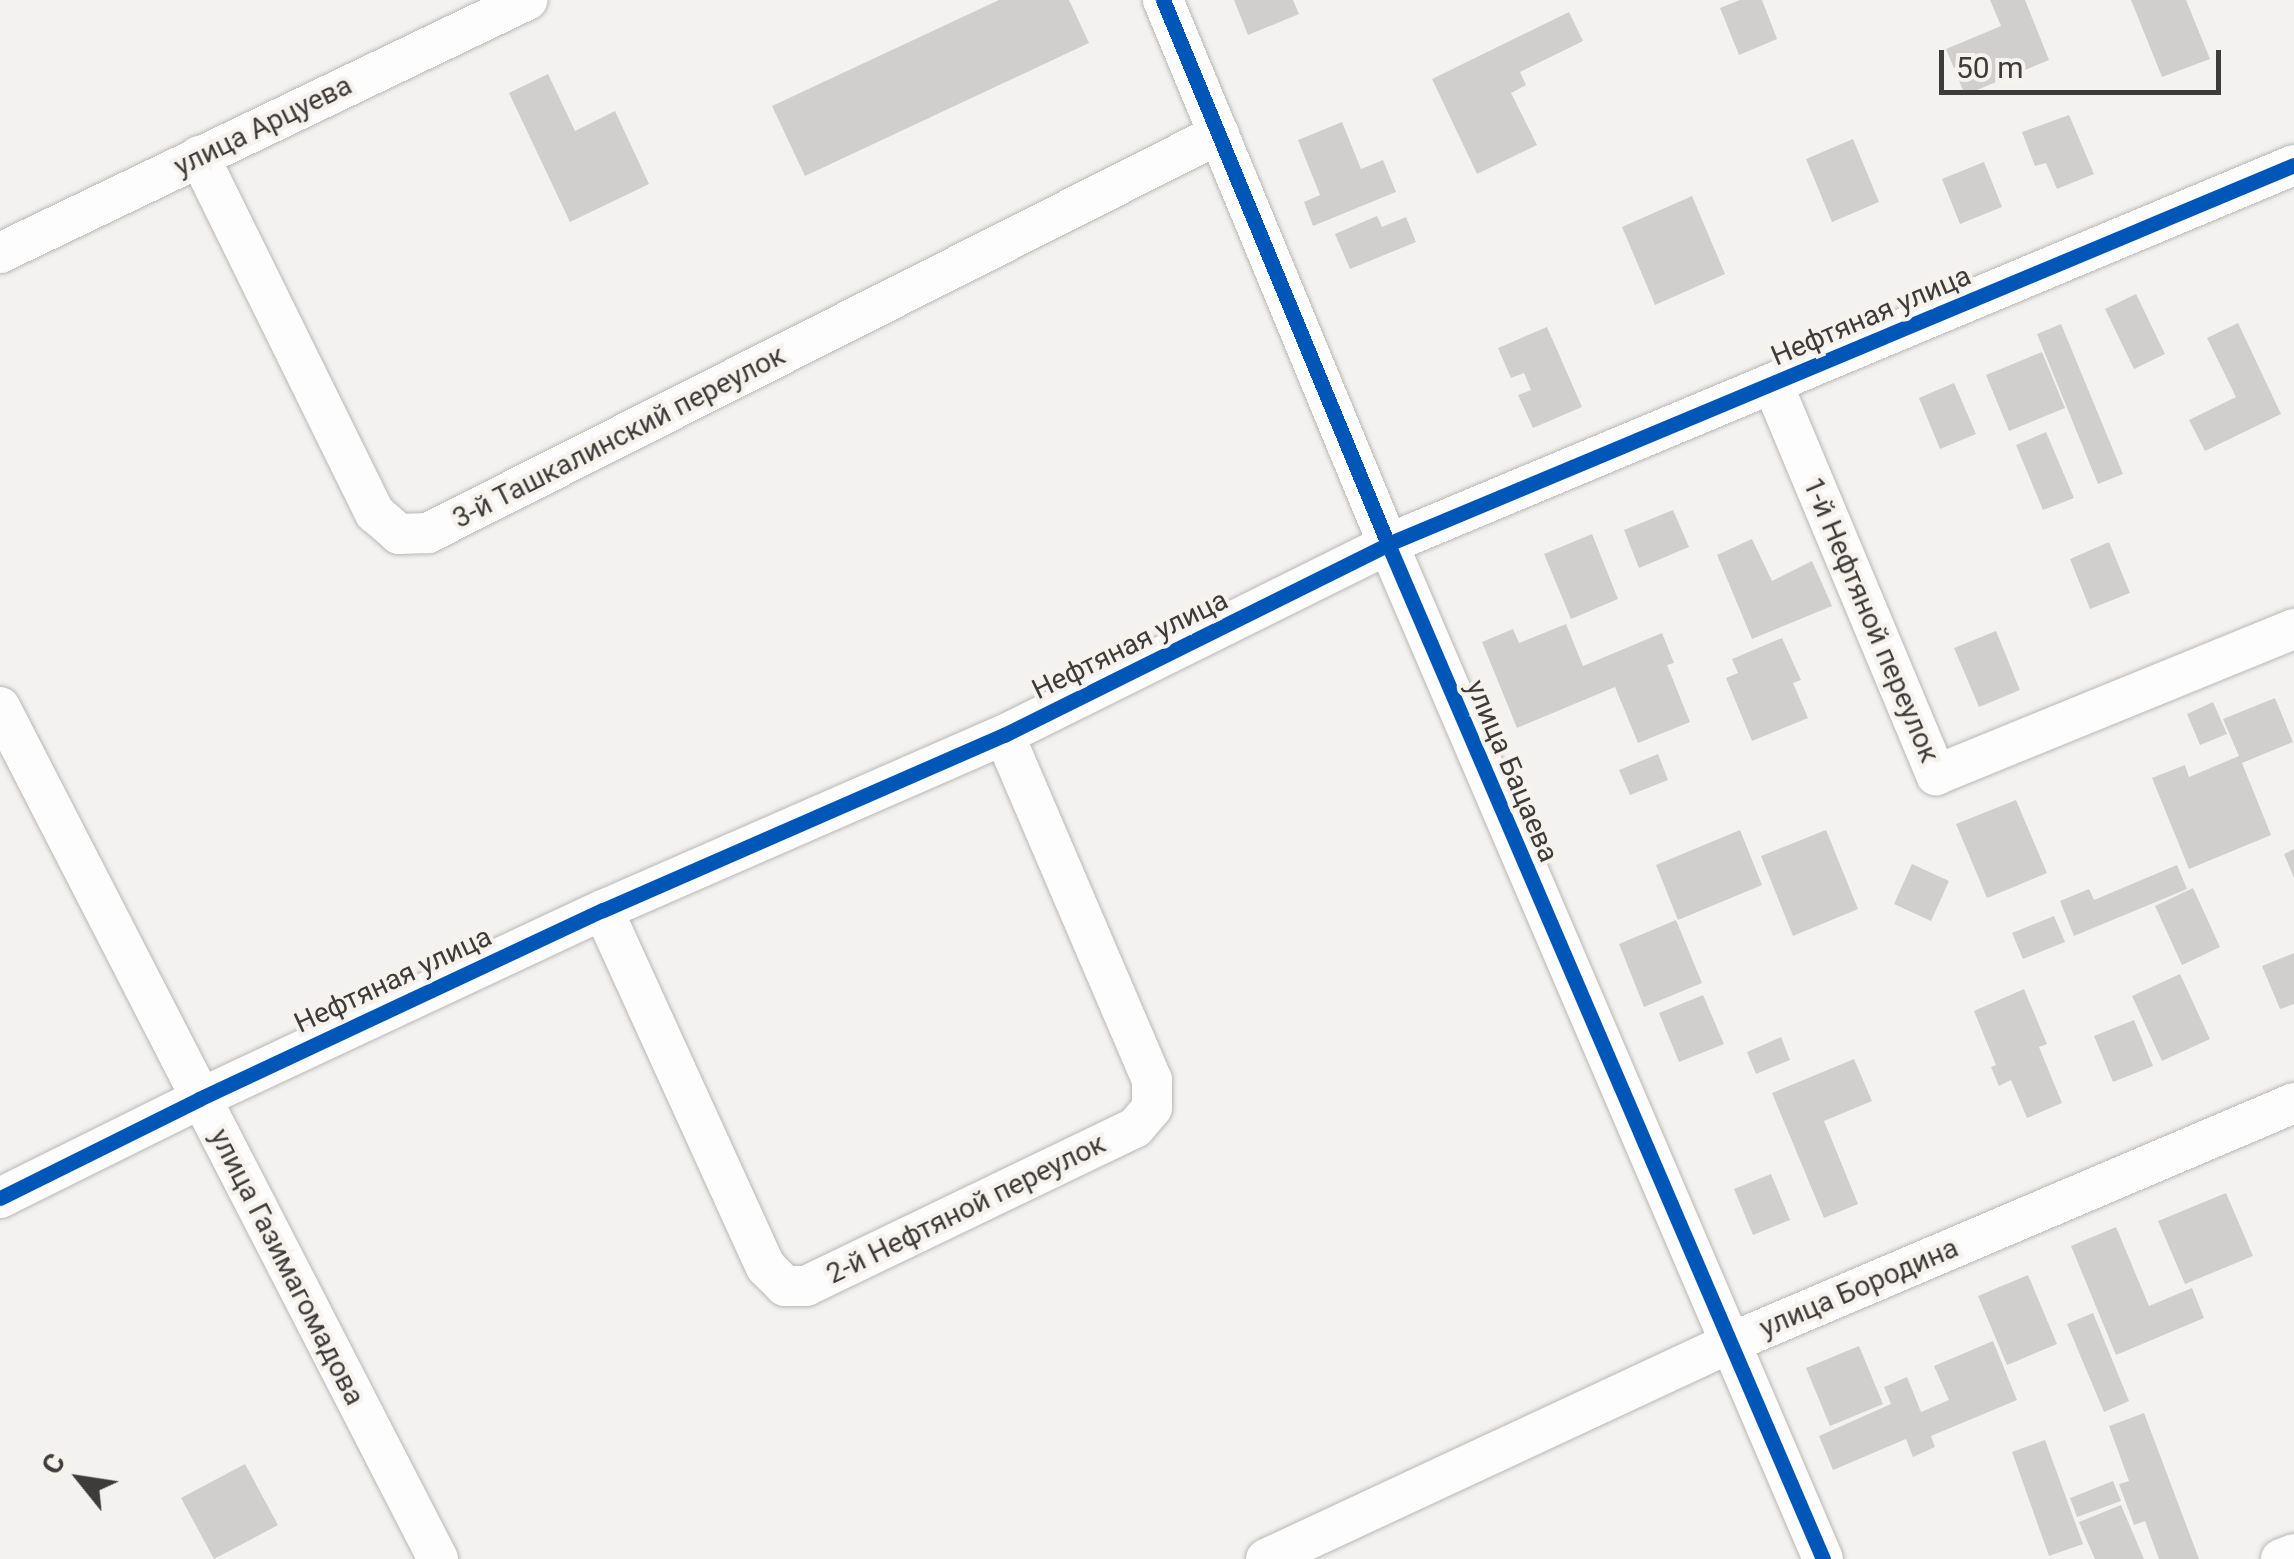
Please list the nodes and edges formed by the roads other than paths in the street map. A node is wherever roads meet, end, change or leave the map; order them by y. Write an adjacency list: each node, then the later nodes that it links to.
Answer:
1 (527, 0): 4 (street, улица Арцуева)
2 (1162, 0): 3 (street, улица Бацаева)
3 (1220, 134): 4 (street, 3-й Ташкалинский переулок); 8 (street, улица Бацаева)
4 (199, 156): 6 (street, улица Арцуева)
5 (2294, 165): 7 (street, Нефтяная улица)
6 (0, 253)
7 (1773, 385): 8 (street, Нефтяная улица); 9 (street, 1-й Нефтяной переулок)
8 (1388, 544): 11 (street, Нефтяная улица); 16 (street, улица Бацаева)
9 (2294, 629)
10 (0, 707): 13 (street, улица Газимагомадова)
11 (1004, 735): 12 (street, Нефтяная улица); 12 (street, 2-й Нефтяной переулок)
12 (603, 910): 13 (street, Нефтяная улица)
13 (199, 1099): 15 (street, Нефтяная улица); 19 (street, улица Газимагомадова)
14 (2294, 1103): 16 (street, улица Бородина)
15 (0, 1198)
16 (1730, 1343): 17 (street, улица Бородина); 21 (street, улица Бацаева)
17 (1344, 1542): 20 (street, улица Бородина)
18 (2294, 1554): 22 (street)
19 (438, 1559)
20 (1266, 1559)
21 (1823, 1559)
22 (2280, 1559)

